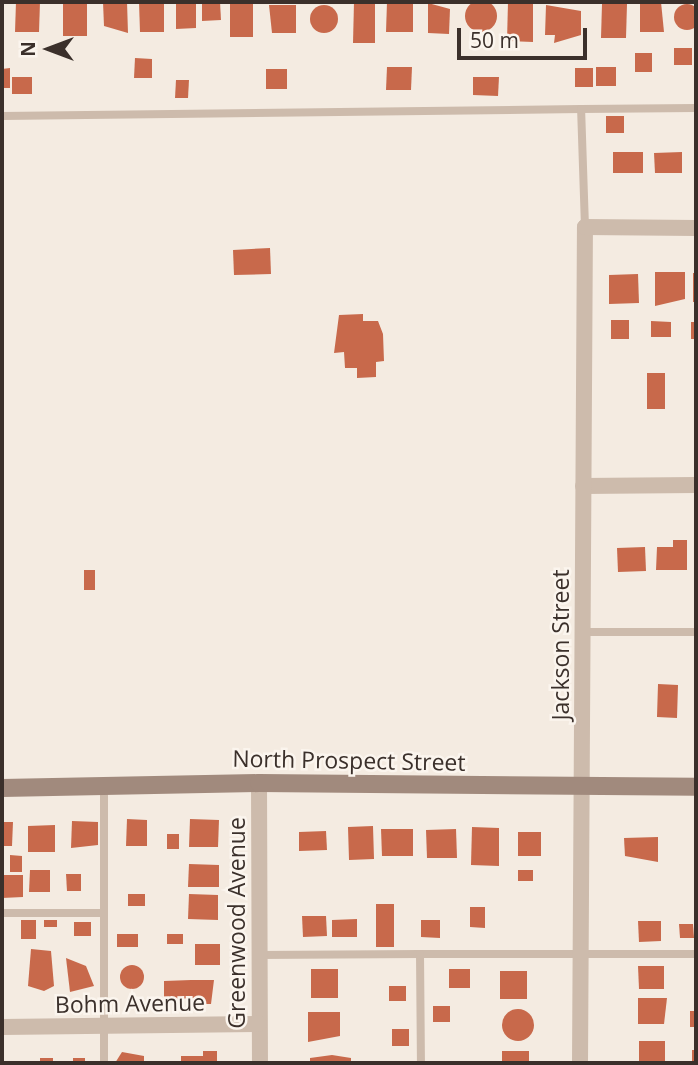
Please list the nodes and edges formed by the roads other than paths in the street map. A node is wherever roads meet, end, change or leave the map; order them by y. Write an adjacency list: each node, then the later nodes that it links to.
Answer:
1 (696, 108): 2 (lane)
2 (581, 109): 3 (lane); 4 (lane)
3 (2, 116)
4 (584, 228): 5 (street); 7 (street, Jackson Street)
5 (696, 228)
6 (696, 485): 7 (street)
7 (583, 486): 8 (street, Jackson Street)
8 (582, 632): 9 (lane); 14 (street, Jackson Street)
9 (696, 632)
10 (259, 782): 11 (street, North Prospect Street); 14 (street, North Prospect Street); 20 (street, Greenwood Avenue)
11 (104, 786): 13 (street, North Prospect Street); 16 (lane)
12 (696, 787): 14 (street, North Prospect Street)
13 (2, 788)
14 (583, 788): 18 (street, Jackson Street)
15 (2, 914): 16 (lane)
16 (104, 914): 22 (lane)
17 (420, 954): 18 (lane); 20 (lane); 26 (lane)
18 (579, 954): 19 (lane); 27 (street, Jackson Street)
19 (696, 954)
20 (259, 955): 21 (street, Greenwood Avenue)
21 (259, 1024): 22 (street, Bohm Avenue); 25 (street, Greenwood Avenue)
22 (104, 1026): 23 (street, Bohm Avenue); 24 (lane)
23 (2, 1027)
24 (104, 1063)
25 (260, 1063)
26 (421, 1063)
27 (580, 1063)

